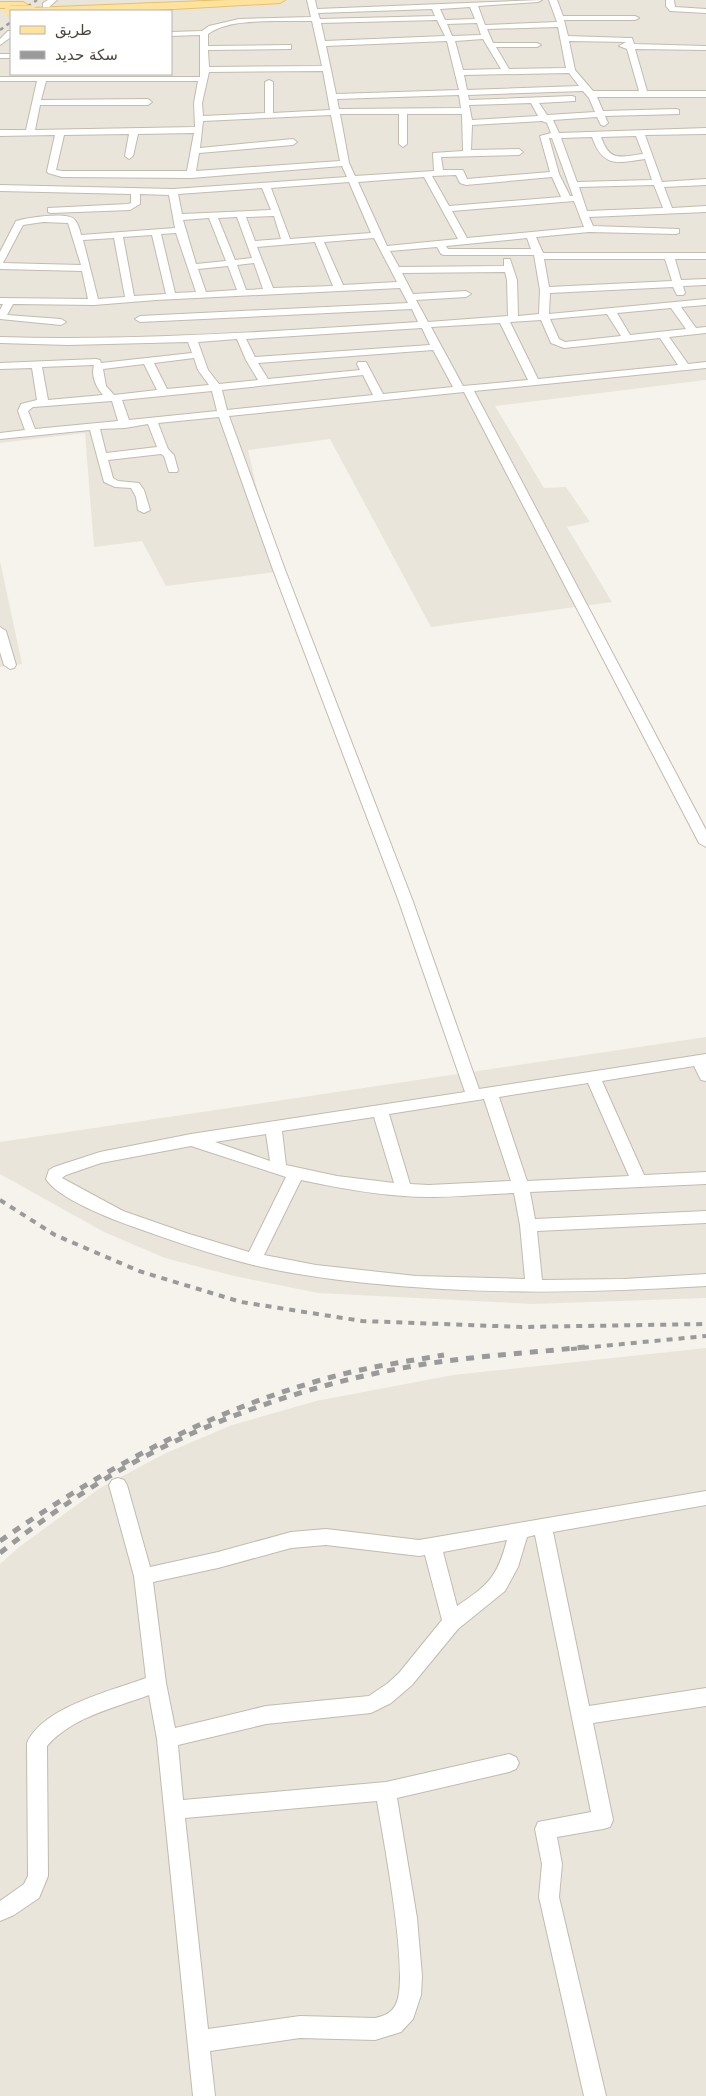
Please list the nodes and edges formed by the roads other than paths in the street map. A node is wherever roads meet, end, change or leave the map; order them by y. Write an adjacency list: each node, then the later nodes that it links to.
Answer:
1 (201, 0): 9 (main road)
2 (280, 0): 9 (main road)
3 (311, 0): 14 (street)
4 (538, 0): 7 (street)
5 (553, 0): 17 (street)
6 (670, 0): 13 (street)
7 (473, 4): 10 (street); 18 (street)
8 (0, 5): 11 (main road)
9 (45, 6): 11 (main road)
10 (435, 7): 14 (street); 16 (street)
11 (27, 8): 12 (main road, bridge)
12 (12, 10)
13 (706, 11)
14 (315, 17): 16 (street); 19 (street); 26 (street)
15 (635, 18): 17 (street)
16 (440, 20): 18 (street); 22 (street)
17 (561, 21): 18 (street); 23 (street)
18 (480, 24): 24 (street)
19 (204, 33): 21 (street); 30 (street)
20 (10, 34): 25 (street)
21 (172, 34)
22 (449, 38): 24 (street); 26 (street); 35 (street)
23 (564, 38): 28 (street); 33 (street)
24 (488, 41): 27 (street); 34 (street)
25 (0, 42)
26 (322, 44): 32 (street)
27 (537, 45)
28 (631, 46): 31 (street); 44 (street)
29 (288, 47): 30 (street)
30 (204, 48): 36 (street)
31 (706, 48)
32 (326, 68): 36 (street); 47 (street)
33 (571, 70): 34 (street); 43 (street)
34 (506, 71): 35 (street)
35 (460, 73): 42 (street)
36 (204, 74): 41 (street); 57 (street)
37 (75, 76): 39 (street); 41 (street)
38 (0, 79): 39 (street)
39 (42, 79): 50 (street)
40 (269, 82): 55 (street)
41 (116, 90): 49 (street); 50 (street)
42 (463, 92): 43 (street); 47 (street); 51 (street)
43 (590, 93): 44 (street); 48 (street); 54 (street)
44 (644, 94): 45 (street)
45 (672, 94): 46 (street); 58 (street)
46 (706, 94)
47 (331, 97): 52 (street)
48 (534, 101): 51 (street); 56 (street)
49 (148, 102)
50 (37, 103): 63 (street)
51 (466, 107): 53 (street); 59 (street)
52 (335, 112): 53 (street); 55 (street); 77 (street)
53 (403, 112): 71 (street)
54 (601, 114): 56 (street); 58 (street); 66 (street)
55 (269, 115): 57 (street)
56 (544, 118): 59 (street); 69 (street)
57 (200, 119): 60 (street)
58 (680, 122): 62 (street); 67 (street)
59 (468, 123): 74 (street)
60 (199, 130): 61 (street); 72 (street)
61 (134, 131): 64 (street); 75 (street)
62 (706, 131)
63 (30, 132): 64 (street); 65 (street)
64 (60, 132): 80 (street)
65 (0, 133)
66 (608, 134): 67 (street); 68 (street)
67 (640, 134): 76 (street)
68 (596, 135): 69 (street); 76 (street)
69 (556, 136): 79 (street); 85 (street)
70 (293, 142): 72 (street)
71 (403, 144)
72 (196, 151): 80 (street)
73 (519, 152): 74 (street)
74 (467, 153): 78 (street)
75 (129, 156)
76 (648, 156): 84 (street)
77 (345, 163): 80 (street); 82 (street)
78 (439, 174): 79 (street); 81 (street)
79 (555, 174): 91 (street)
80 (192, 175)
81 (427, 175): 82 (street); 92 (street)
82 (350, 179): 86 (street); 106 (street)
83 (706, 182): 84 (street)
84 (658, 184): 85 (street); 94 (street)
85 (572, 185): 91 (street)
86 (266, 186): 90 (street); 95 (street)
87 (0, 188): 88 (street)
88 (53, 190): 89 (street); 97 (street)
89 (136, 191): 90 (street); 97 (street)
90 (173, 192): 100 (street)
91 (572, 198): 92 (street); 96 (street)
92 (445, 209): 113 (street)
93 (706, 209): 94 (street)
94 (669, 210): 96 (street); 104 (street)
95 (277, 213): 98 (street); 112 (street)
96 (584, 214): 101 (street)
97 (43, 215): 108 (street); 124 (street)
98 (241, 215): 99 (street); 115 (street)
99 (213, 216): 100 (street); 125 (street)
100 (177, 218): 102 (street)
101 (589, 229): 107 (street); 110 (street)
102 (180, 230): 103 (street); 127 (street)
103 (156, 231): 105 (street); 141 (street)
104 (676, 231): 110 (street); 116 (street)
105 (118, 234): 108 (street); 143 (street)
106 (377, 235): 111 (street); 117 (street)
107 (530, 235): 109 (street); 119 (street)
108 (78, 238): 128 (street)
109 (499, 238): 113 (street); 118 (street)
110 (643, 238): 120 (street)
111 (318, 239): 112 (street); 134 (street)
112 (286, 241): 115 (street)
113 (464, 241): 114 (street)
114 (441, 243): 117 (street); 118 (street)
115 (253, 244): 123 (street)
116 (679, 248): 121 (street); 122 (street)
117 (384, 249): 130 (street)
118 (505, 253): 119 (street); 129 (street)
119 (538, 254): 120 (street); 136 (street)
120 (650, 254): 121 (street)
121 (669, 255): 132 (street)
122 (706, 256)
123 (258, 260): 125 (street); 137 (street)
124 (0, 261)
125 (232, 263): 127 (street); 138 (street)
126 (0, 266): 128 (street)
127 (192, 267): 139 (street)
128 (87, 268): 145 (street)
129 (509, 269): 130 (street); 153 (street)
130 (396, 270): 133 (street)
131 (706, 282): 132 (street)
132 (676, 284): 136 (street); 147 (street)
133 (404, 285): 134 (street); 142 (street)
134 (339, 288): 135 (street)
135 (320, 289): 137 (street); 149 (street)
136 (545, 290): 151 (street)
137 (269, 291): 138 (street)
138 (242, 292): 139 (street)
139 (202, 294): 141 (street)
140 (466, 294): 142 (street)
141 (172, 296): 143 (street)
142 (410, 296): 148 (street)
143 (134, 298): 145 (street); 152 (street)
144 (5, 301): 145 (street); 154 (street)
145 (94, 302)
146 (706, 302): 147 (street)
147 (679, 304): 150 (street); 158 (street)
148 (415, 306): 149 (street); 155 (street)
149 (325, 310): 152 (street); 157 (street)
150 (611, 312): 151 (street); 161 (street)
151 (544, 317): 153 (street); 161 (street)
152 (140, 319): 162 (street)
153 (508, 319): 155 (street); 180 (street)
154 (61, 322)
155 (426, 326): 157 (street); 166 (street)
156 (706, 330): 158 (street)
157 (332, 331): 160 (street); 167 (street)
158 (693, 331): 159 (street)
159 (662, 334): 161 (street); 177 (street)
160 (240, 336): 163 (street); 172 (street)
161 (627, 338)
162 (139, 339): 163 (street); 165 (street)
163 (192, 339): 170 (street)
164 (0, 340): 169 (street)
165 (98, 340): 169 (street); 173 (street)
166 (438, 347): 168 (street); 182 (street)
167 (341, 352): 168 (street); 172 (street)
168 (355, 352): 178 (street)
169 (16, 353): 175 (street); 176 (street)
170 (197, 355): 171 (street); 181 (street)
171 (147, 360): 173 (street); 183 (street)
172 (250, 360): 179 (street)
173 (98, 364): 176 (street); 185 (street)
174 (706, 365): 177 (street)
175 (0, 366)
176 (37, 366): 186 (street)
177 (684, 367): 180 (street)
178 (366, 372): 179 (street); 184 (street)
179 (266, 382): 181 (street)
180 (534, 382): 182 (street)
181 (216, 387): 183 (street); 187 (street)
182 (463, 388): 184 (street); 199 (street)
183 (164, 392): 185 (street)
184 (379, 397): 187 (street)
185 (113, 398): 186 (street); 189 (street)
186 (43, 402): 191 (street)
187 (223, 414): 188 (street); 203 (street)
188 (152, 422): 189 (street); 193 (street)
189 (125, 425): 190 (street)
190 (94, 427): 191 (street); 194 (street)
191 (31, 432): 192 (street)
192 (0, 436)
193 (163, 450): 194 (street); 195 (street)
194 (102, 457): 196 (street)
195 (173, 470)
196 (144, 510)
197 (0, 631): 198 (street)
198 (10, 665)
199 (706, 843)
200 (703, 1060): 201 (street); 202 (street)
201 (706, 1076)
202 (593, 1078): 203 (street); 210 (street)
203 (482, 1094): 204 (street); 211 (street)
204 (380, 1110): 205 (street); 212 (street)
205 (272, 1126): 206 (street); 207 (street)
206 (191, 1140): 207 (street); 215 (street)
207 (279, 1169): 208 (street)
208 (296, 1173): 212 (street); 215 (street)
209 (706, 1178): 210 (street)
210 (639, 1181): 211 (street)
211 (521, 1187): 212 (street); 214 (street)
212 (404, 1190)
213 (706, 1217): 214 (street)
214 (528, 1225): 217 (street)
215 (254, 1259): 217 (street)
216 (706, 1280): 217 (street)
217 (534, 1286)
218 (118, 1484): 223 (street)
219 (706, 1498): 220 (street)
220 (542, 1526): 221 (street); 227 (street)
221 (519, 1531): 222 (street); 224 (street)
222 (432, 1546): 223 (street); 224 (street)
223 (143, 1576): 225 (street)
224 (452, 1622): 228 (street)
225 (156, 1683): 228 (street); 232 (street)
226 (706, 1697): 227 (street)
227 (581, 1716): 235 (street)
228 (166, 1739): 231 (street)
229 (509, 1763): 230 (street)
230 (386, 1791): 231 (street); 233 (street)
231 (175, 1810): 233 (street)
232 (0, 1911)
233 (197, 2042): 234 (street)
234 (204, 2096)
235 (595, 2096)

